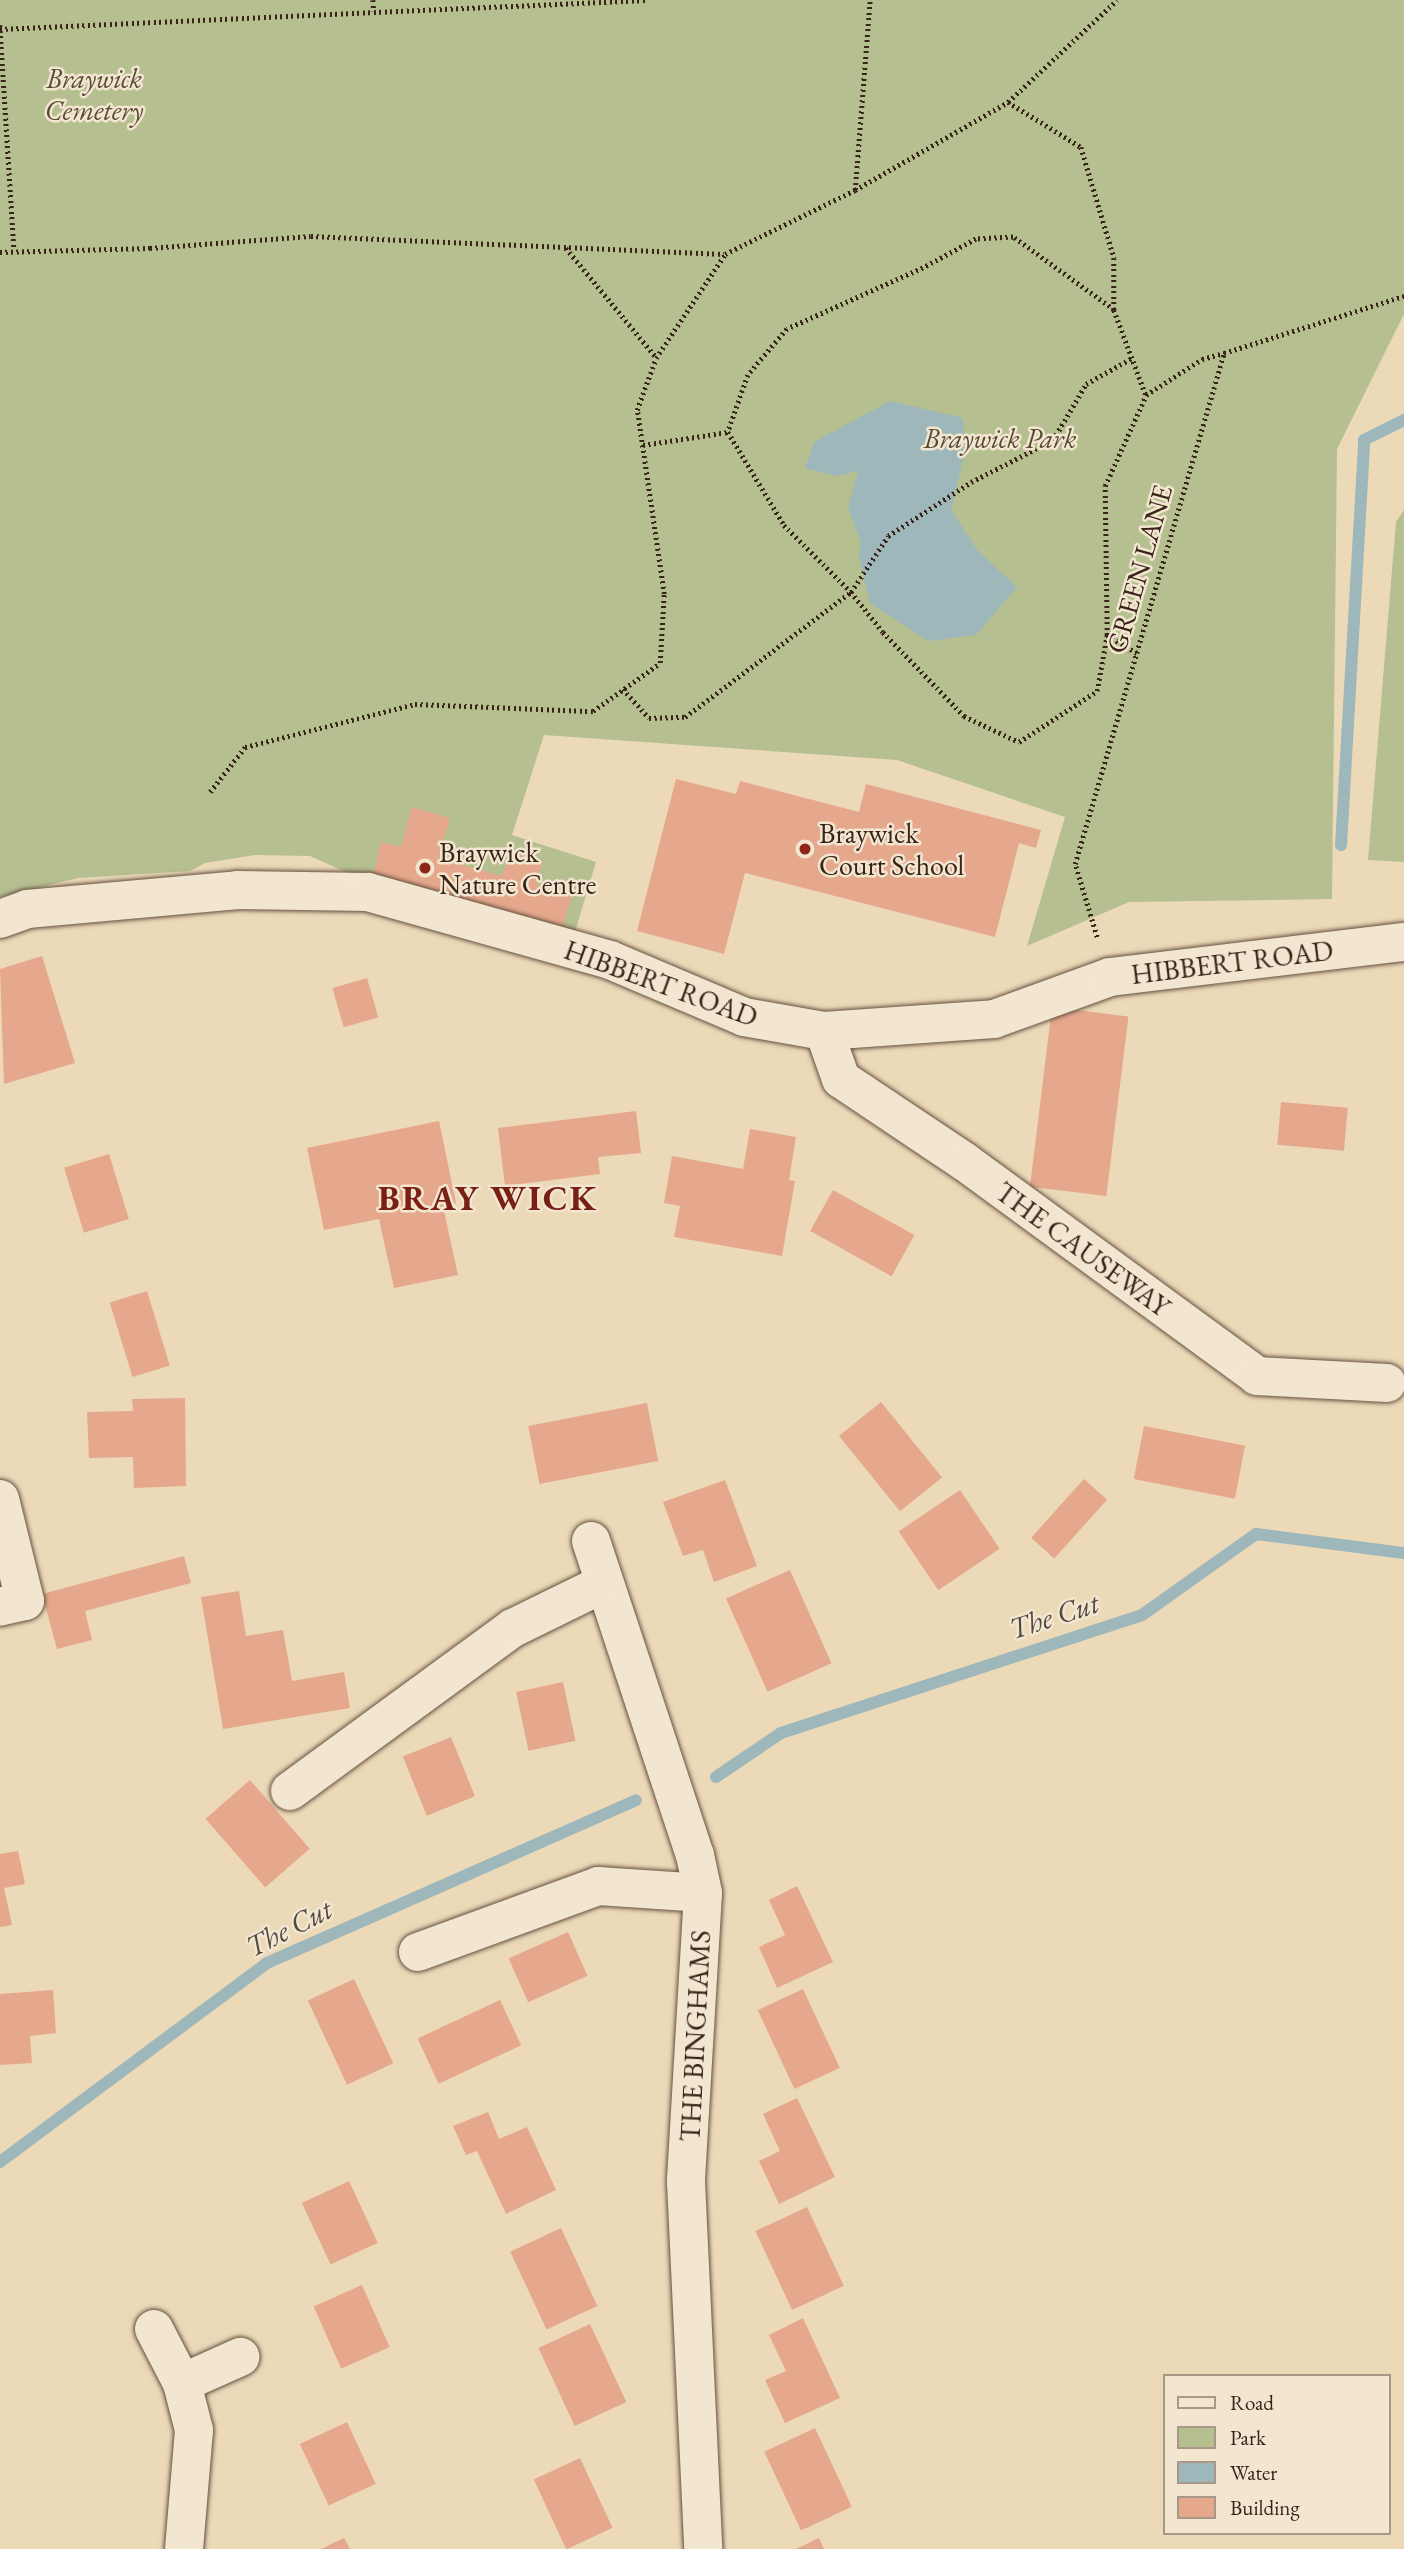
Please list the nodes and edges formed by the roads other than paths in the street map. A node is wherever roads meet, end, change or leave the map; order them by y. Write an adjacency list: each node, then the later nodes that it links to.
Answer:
1 (0, 919): 3 (street, HIBBERT ROAD)
2 (1404, 942): 3 (street, HIBBERT ROAD)
3 (824, 1031): 4 (street, THE CAUSEWAY)
4 (1387, 1383)
5 (0, 1499): 8 (street)
6 (591, 1541): 7 (street, THE BINGHAMS)
7 (605, 1583): 9 (street); 10 (street, THE BINGHAMS)
8 (0, 1607)
9 (290, 1791)
10 (703, 1893): 11 (street); 16 (street, THE BINGHAMS)
11 (418, 1952)
12 (154, 2329): 14 (street)
13 (240, 2357): 14 (street)
14 (182, 2383): 15 (street)
15 (184, 2549)
16 (703, 2549)

